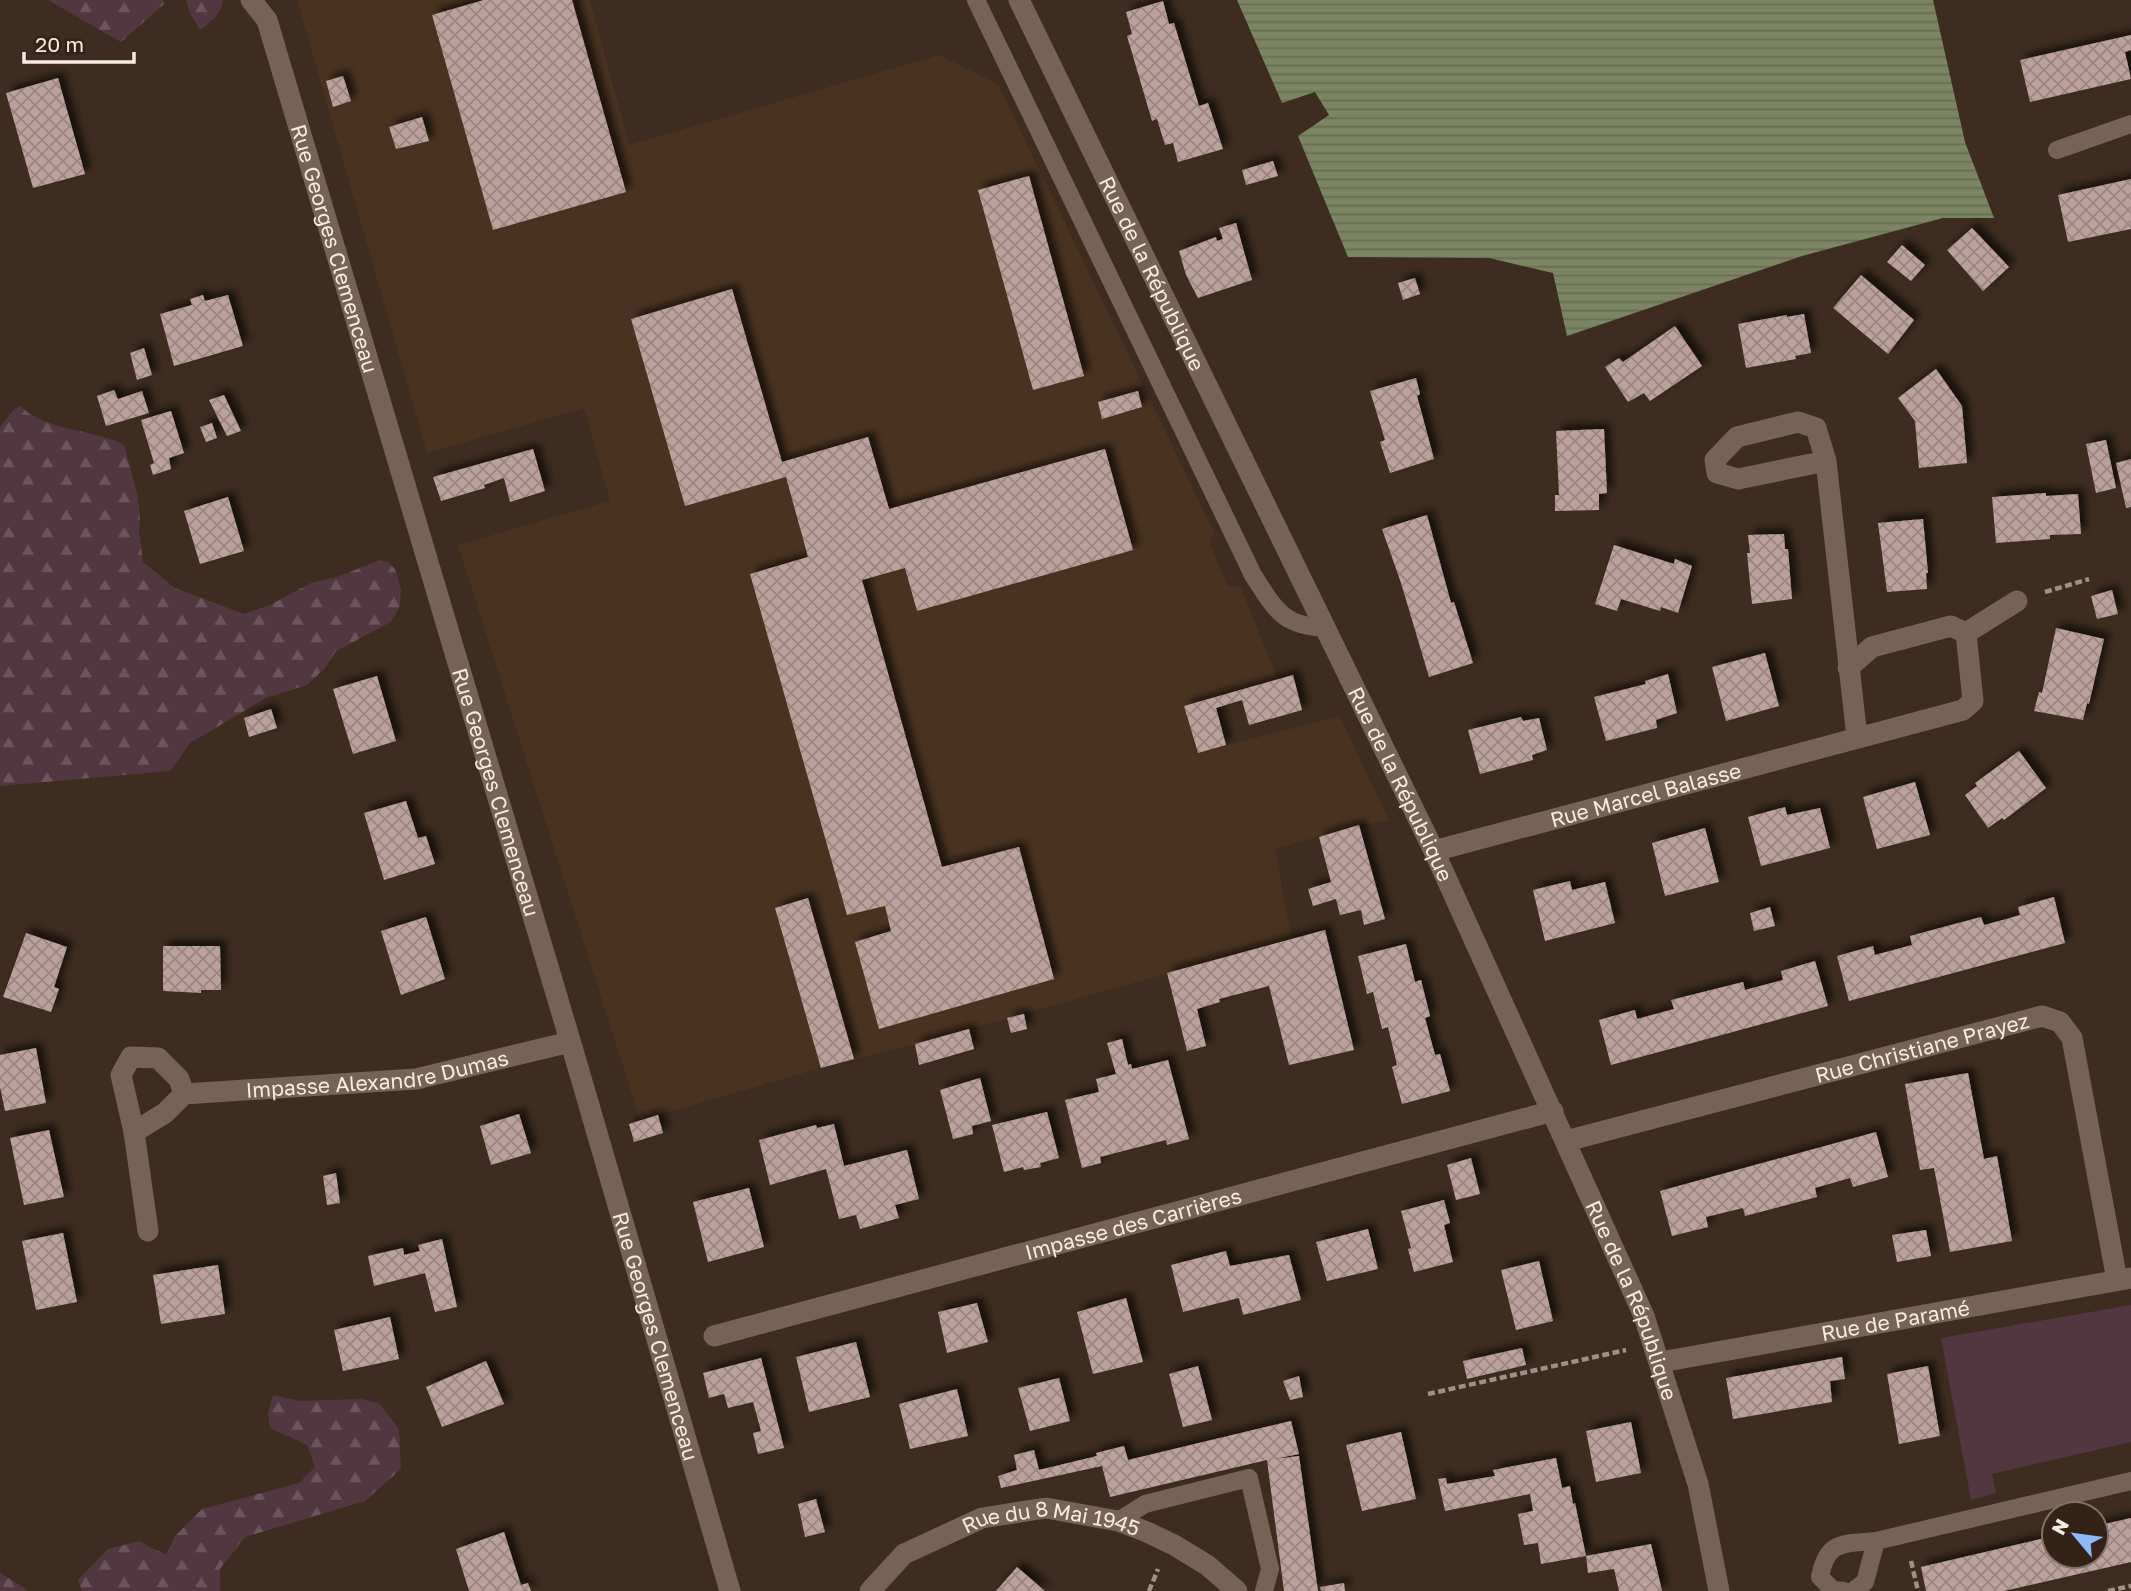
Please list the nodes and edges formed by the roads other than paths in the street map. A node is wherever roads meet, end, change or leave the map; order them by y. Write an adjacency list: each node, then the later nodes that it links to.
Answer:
1 (251, 0): 13 (street, Rue Georges Clemenceau)
2 (976, 0): 8 (lane)
3 (1019, 0): 8 (street, Rue de la République)
4 (2131, 124): 5 (lane)
5 (2057, 150)
6 (1826, 461): 6 (street); 10 (street)
7 (2017, 601): 9 (street)
8 (1326, 628): 12 (street, Rue de la République)
9 (1966, 633): 10 (street); 11 (street, Rue Marcel Balasse)
10 (1848, 668): 11 (street)
11 (1857, 737): 12 (street, Rue Marcel Balasse)
12 (1434, 851): 15 (street, Rue de la République)
13 (570, 1042): 14 (street, Impasse Alexandre Dumas); 25 (street, Rue Georges Clemenceau)
14 (184, 1094): 16 (street); 16 (street)
15 (1552, 1111): 17 (street, Rue de la République); 20 (street, Impasse des Carrières)
16 (134, 1132): 18 (street)
17 (1566, 1141): 19 (street, Rue Christiane Prayez); 21 (street, Rue de la République)
18 (148, 1231)
19 (2124, 1279): 21 (street, Rue de Paramé)
20 (714, 1336)
21 (1658, 1353): 29 (street, Rue de la République)
22 (2131, 1481): 24 (lane)
23 (1118, 1521): 26 (street, Rue du 8 Mai 1945); 27 (street, Rue du 8 Mai 1945); 28 (lane)
24 (1876, 1541): 30 (lane); 31 (lane)
25 (730, 1591)
26 (870, 1591)
27 (1237, 1591)
28 (1264, 1591)
29 (1719, 1591)
30 (1844, 1591)
31 (1853, 1591)

